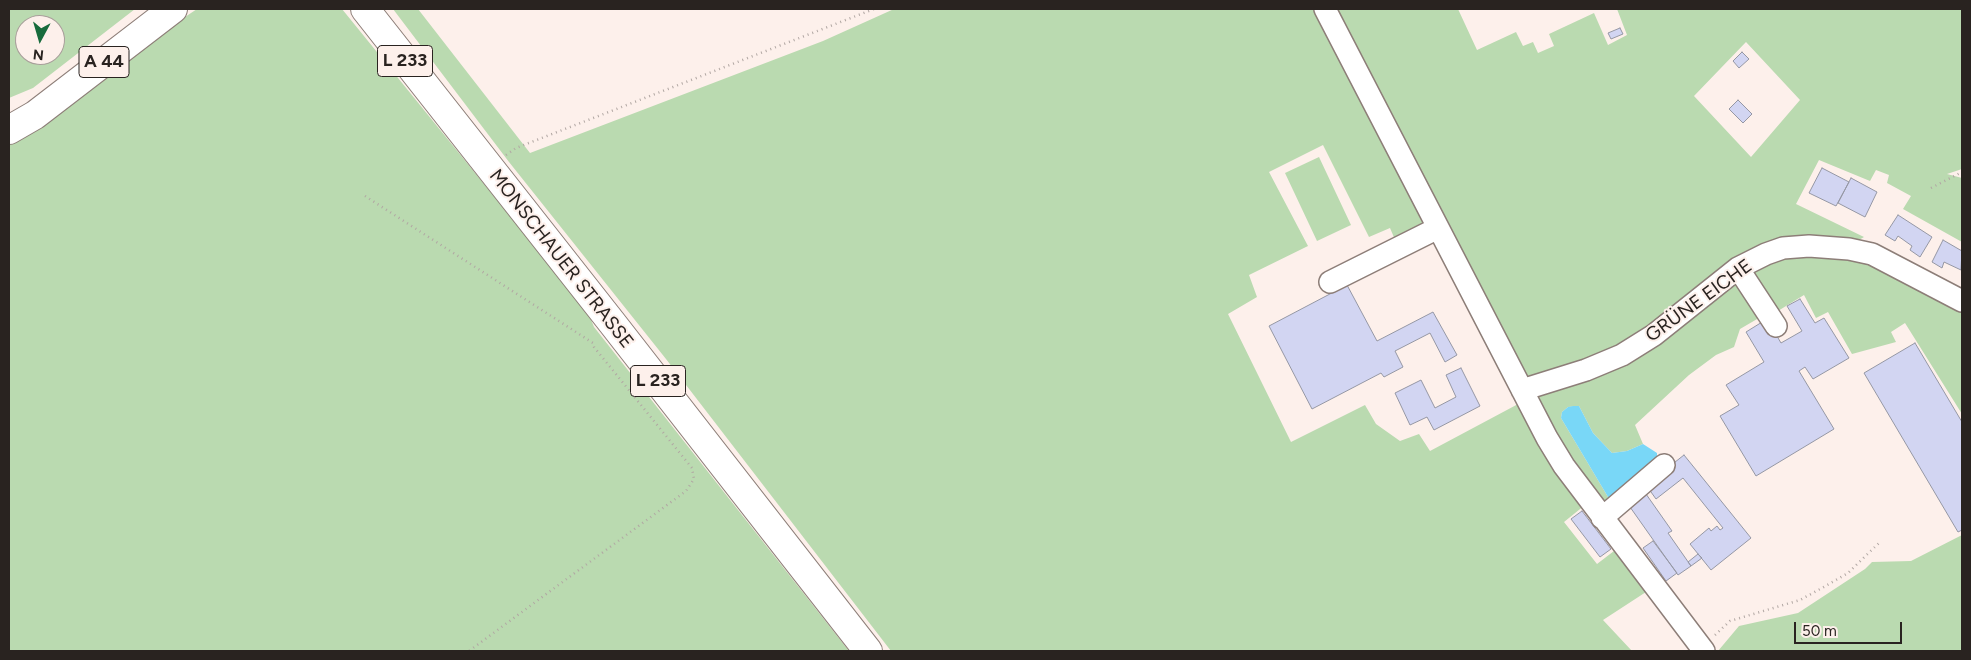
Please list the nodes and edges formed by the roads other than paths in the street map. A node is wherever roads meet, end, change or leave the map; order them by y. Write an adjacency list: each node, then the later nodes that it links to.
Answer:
1 (154, 9): 5 (main road)
2 (173, 9): 6 (main road, A 44)
3 (364, 9): 16 (main road, MONSCHAUER STRASSE / L 233)
4 (1325, 9): 7 (street)
5 (9, 109)
6 (9, 130)
7 (1438, 228): 9 (street); 12 (street)
8 (1738, 268): 10 (street, GRÜNE EICHE); 11 (street); 12 (street, GRÜNE EICHE)
9 (1330, 282)
10 (1962, 301)
11 (1776, 326)
12 (1522, 390): 14 (street)
13 (1664, 465): 14 (street)
14 (1602, 518): 15 (street)
15 (1708, 645)
16 (868, 651)

